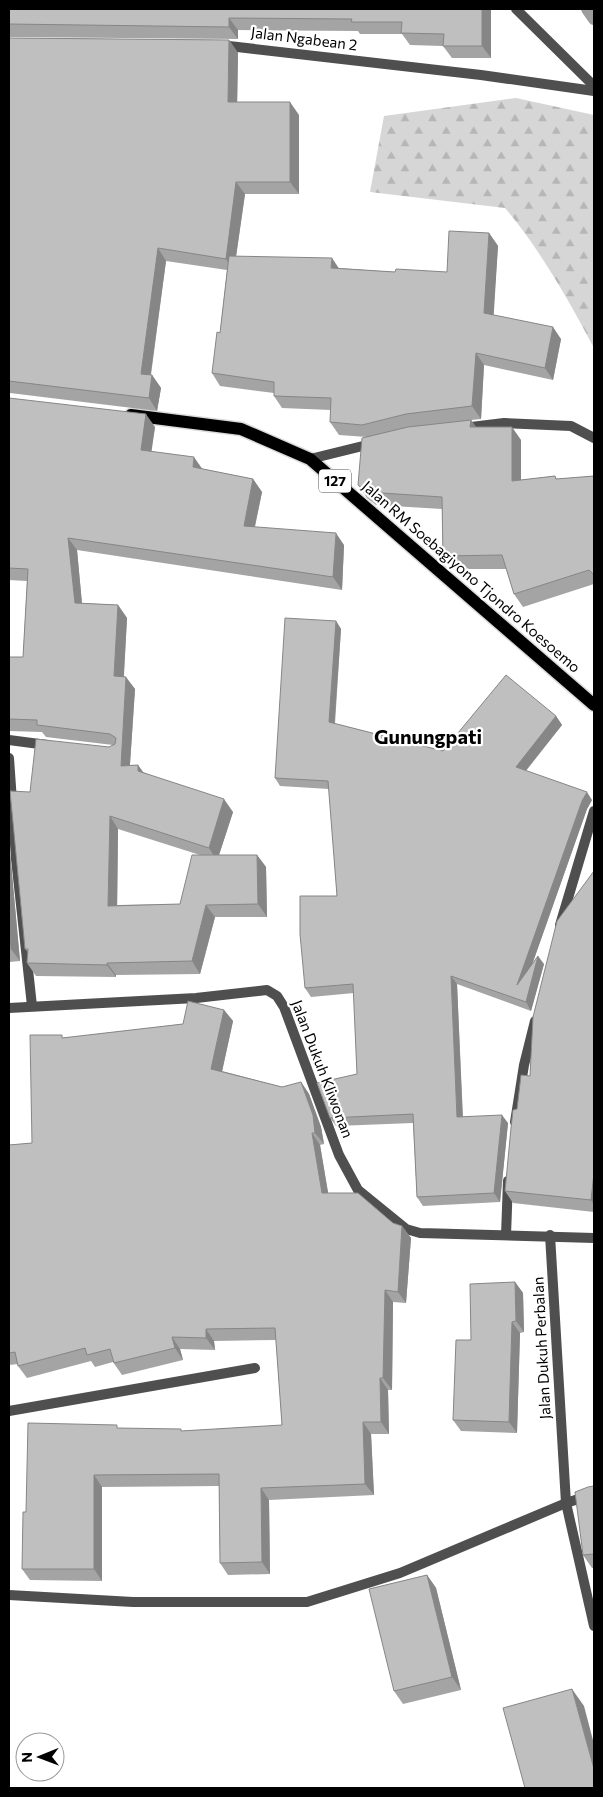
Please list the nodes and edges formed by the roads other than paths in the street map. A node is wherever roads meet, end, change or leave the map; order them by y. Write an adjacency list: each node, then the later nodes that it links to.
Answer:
1 (516, 9): 3 (street)
2 (211, 45): 4 (street, Jalan Ngabean 2)
3 (594, 86)
4 (594, 91)
5 (115, 413): 9 (main road, Jalan RM Soebagiyono Tjondro Koesoemo / 127)
6 (455, 429): 7 (street)
7 (594, 438)
8 (387, 440): 9 (street)
9 (310, 458): 10 (main road, Jalan RM Soebagiyono Tjondro Koesoemo / 127)
10 (594, 706)
11 (9, 740): 12 (street)
12 (58, 746)
13 (9, 758): 16 (street)
14 (594, 811): 15 (street)
15 (559, 931)
16 (32, 1006): 18 (street, Jalan Dukuh Kliwonan); 21 (street, Jalan Dukuh Kliwonan)
17 (539, 1007): 19 (street)
18 (9, 1008)
19 (513, 1132)
20 (509, 1170): 21 (street)
21 (506, 1235): 22 (street, Jalan Dukuh Kliwonan)
22 (550, 1235): 23 (street); 27 (street, Jalan Dukuh Perbalan)
23 (594, 1238)
24 (255, 1368): 25 (street)
25 (9, 1411)
26 (594, 1494): 27 (street)
27 (566, 1503): 28 (street); 29 (street, Jalan Dukuh Perbalan)
28 (9, 1595)
29 (594, 1626)

